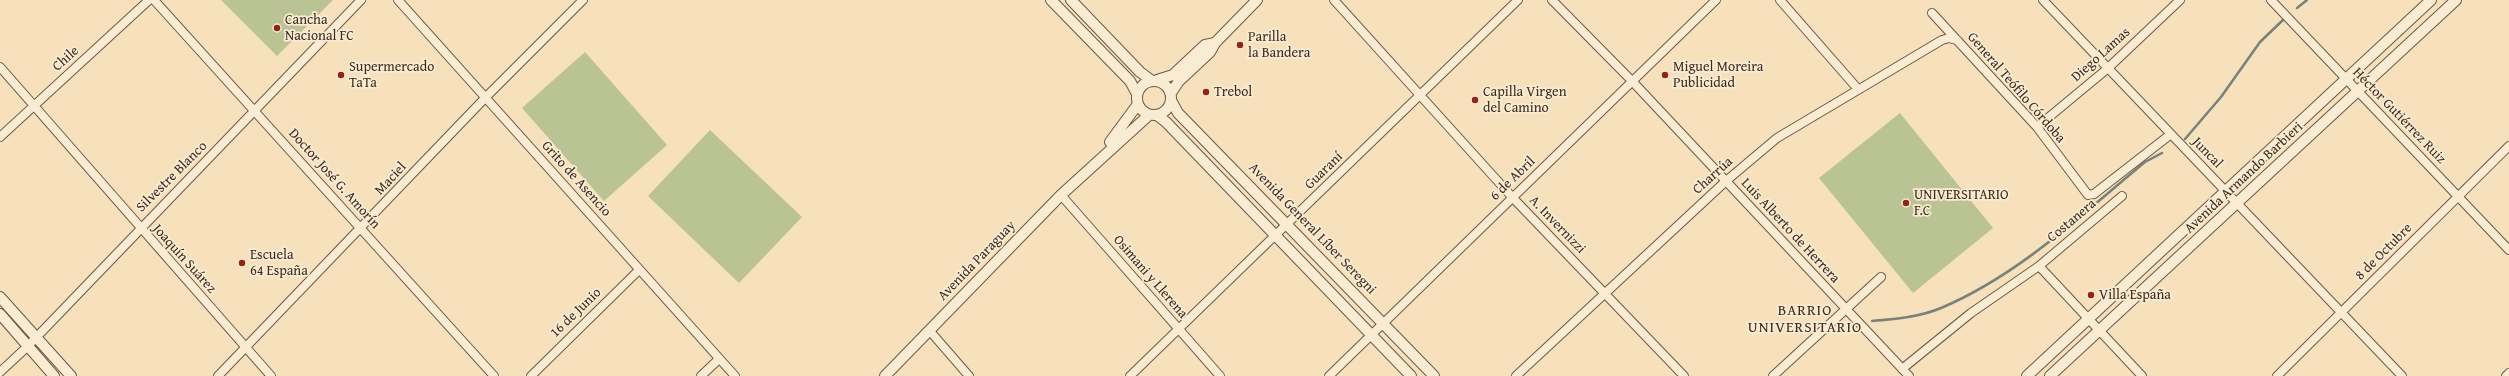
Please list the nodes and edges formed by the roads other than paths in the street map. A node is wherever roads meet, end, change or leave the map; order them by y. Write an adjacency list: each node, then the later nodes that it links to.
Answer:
1 (149, 0): 33 (street, Chile)
2 (154, 0): 34 (street, Doctor José G. Amorín)
3 (361, 0): 34 (street, Silvestre Blanco)
4 (398, 0): 30 (street, Grito de Asencio)
5 (583, 0): 30 (street, Maciel)
6 (1071, 0): 25 (street)
7 (1257, 0): 21 (street)
8 (1334, 0): 29 (street, A. Invernizzi)
9 (1518, 0): 29 (street, Guaraní)
10 (1552, 0): 26 (street, Luis Alberto de Herrera)
11 (1716, 0): 26 (street, 6 de Abril)
12 (1780, 0): 27 (street)
13 (2043, 0): 23 (street, Juncal)
14 (2180, 0): 23 (street, Diego Lamas)
15 (2272, 0): 24 (street, Héctor Gutiérrez Ruiz)
16 (2431, 0): 24 (street, Avenida Armando Barbieri)
17 (2456, 0): 28 (street, Avenida Armando Barbieri)
18 (1055, 1): 32 (street)
19 (1932, 13): 20 (street, General Teófilo Córdoba)
20 (1957, 40): 27 (street, Charrúa); 36 (street, General Teófilo Córdoba)
21 (1215, 43): 25 (street); 31 (street)
22 (0, 67): 33 (street, Joaquín Suárez)
23 (2107, 69): 36 (street, Diego Lamas); 37 (street, Juncal)
24 (2345, 79): 28 (street, Héctor Gutiérrez Ruiz); 42 (street, Avenida Armando Barbieri)
25 (1154, 80): 31 (street); 32 (street)
26 (1632, 81): 41 (street, Luis Alberto de Herrera); 46 (street, 6 de Abril)
27 (1857, 88): 41 (street, Charrúa)
28 (2358, 92): 45 (street, Héctor Gutiérrez Ruiz); 47 (street, Avenida Armando Barbieri)
29 (1420, 96): 46 (street, A. Invernizzi); 48 (street, Guaraní)
30 (486, 97): 50 (street, Maciel); 54 (street, Grito de Asencio)
31 (1171, 97): 35 (street); 48 (street, Avenida General Líber Seregni)
32 (1137, 99): 35 (street); 40 (street, Avenida Paraguay)
33 (34, 105): 38 (street, Chile); 49 (street, Joaquín Suárez)
34 (255, 111): 49 (street, Silvestre Blanco); 50 (street, Doctor José G. Amorín)
35 (1153, 115): 40 (street, Avenida Paraguay); 51 (street)
36 (2037, 127): 37 (street, General Teófilo Córdoba)
37 (2171, 134): 42 (street, Juncal)
38 (0, 137)
39 (2509, 146): 45 (street, 8 de Octubre)
40 (1091, 166): 43 (street, Avenida Paraguay)
41 (1726, 181): 56 (street, Charrúa); 58 (street, Luis Alberto de Herrera)
42 (2226, 191): 47 (street, Juncal); 61 (street, Avenida Armando Barbieri)
43 (1061, 195): 63 (street, Avenida Paraguay); 64 (street, Osimani y Llerena)
44 (2122, 196): 53 (street, Costanera)
45 (2458, 196): 52 (street, Héctor Gutiérrez Ruiz); 59 (street, 8 de Octubre)
46 (1513, 198): 56 (street, A. Invernizzi); 62 (street, 6 de Abril)
47 (2238, 203): 59 (street, Juncal); 65 (street, Avenida Armando Barbieri)
48 (1288, 224): 51 (street, Guaraní); 62 (street, Avenida General Líber Seregni)
49 (139, 228): 67 (street, Silvestre Blanco); 69 (street, Joaquín Suárez)
50 (361, 229): 69 (street, Maciel); 78 (street, Doctor José G. Amorín)
51 (1277, 236): 64 (street, Guaraní); 66 (street)
52 (2509, 250)
53 (2039, 266): 61 (street); 71 (street, Costanera)
54 (639, 270): 70 (street, Grito de Asencio); 79 (street, 16 de Junio)
55 (1881, 277): 58 (street)
56 (1605, 294): 89 (street, Charrúa); 90 (street, A. Invernizzi)
57 (0, 297): 67 (street)
58 (1846, 309): 71 (street, Luis Alberto de Herrera); 91 (street)
59 (2341, 313): 96 (street, 8 de Octubre); 97 (street, Juncal)
60 (0, 314): 68 (street)
61 (2088, 319): 65 (street); 93 (street, Avenida Armando Barbieri)
62 (1383, 323): 66 (street, 6 de Abril); 88 (street, Avenida General Líber Seregni)
63 (929, 330): 82 (street, Avenida Paraguay); 83 (street)
64 (1178, 330): 84 (street, Guaraní); 85 (street, Osimani y Llerena)
65 (2099, 331): 94 (street, Avenida Armando Barbieri); 95 (street)
66 (1371, 334): 86 (street, 6 de Abril); 87 (street)
67 (36, 337): 68 (street, Silvestre Blanco); 75 (street)
68 (28, 346): 72 (street, Silvestre Blanco); 74 (street)
69 (246, 347): 76 (street, Maciel); 77 (street, Joaquín Suárez)
70 (719, 359): 80 (street); 81 (street, Grito de Asencio)
71 (1902, 369): 92 (street, Luis Alberto de Herrera)
72 (0, 372)
73 (2509, 373): 98 (street)
74 (54, 376)
75 (71, 376)
76 (218, 376)
77 (271, 376)
78 (494, 376)
79 (531, 376)
80 (701, 376)
81 (735, 376)
82 (885, 376)
83 (969, 376)
84 (1130, 376)
85 (1220, 376)
86 (1329, 376)
87 (1411, 376)
88 (1434, 376)
89 (1516, 376)
90 (1684, 376)
91 (1773, 376)
92 (1909, 376)
93 (2027, 376)
94 (2050, 376)
95 (2142, 376)
96 (2277, 376)
97 (2402, 376)
98 (2506, 376)

